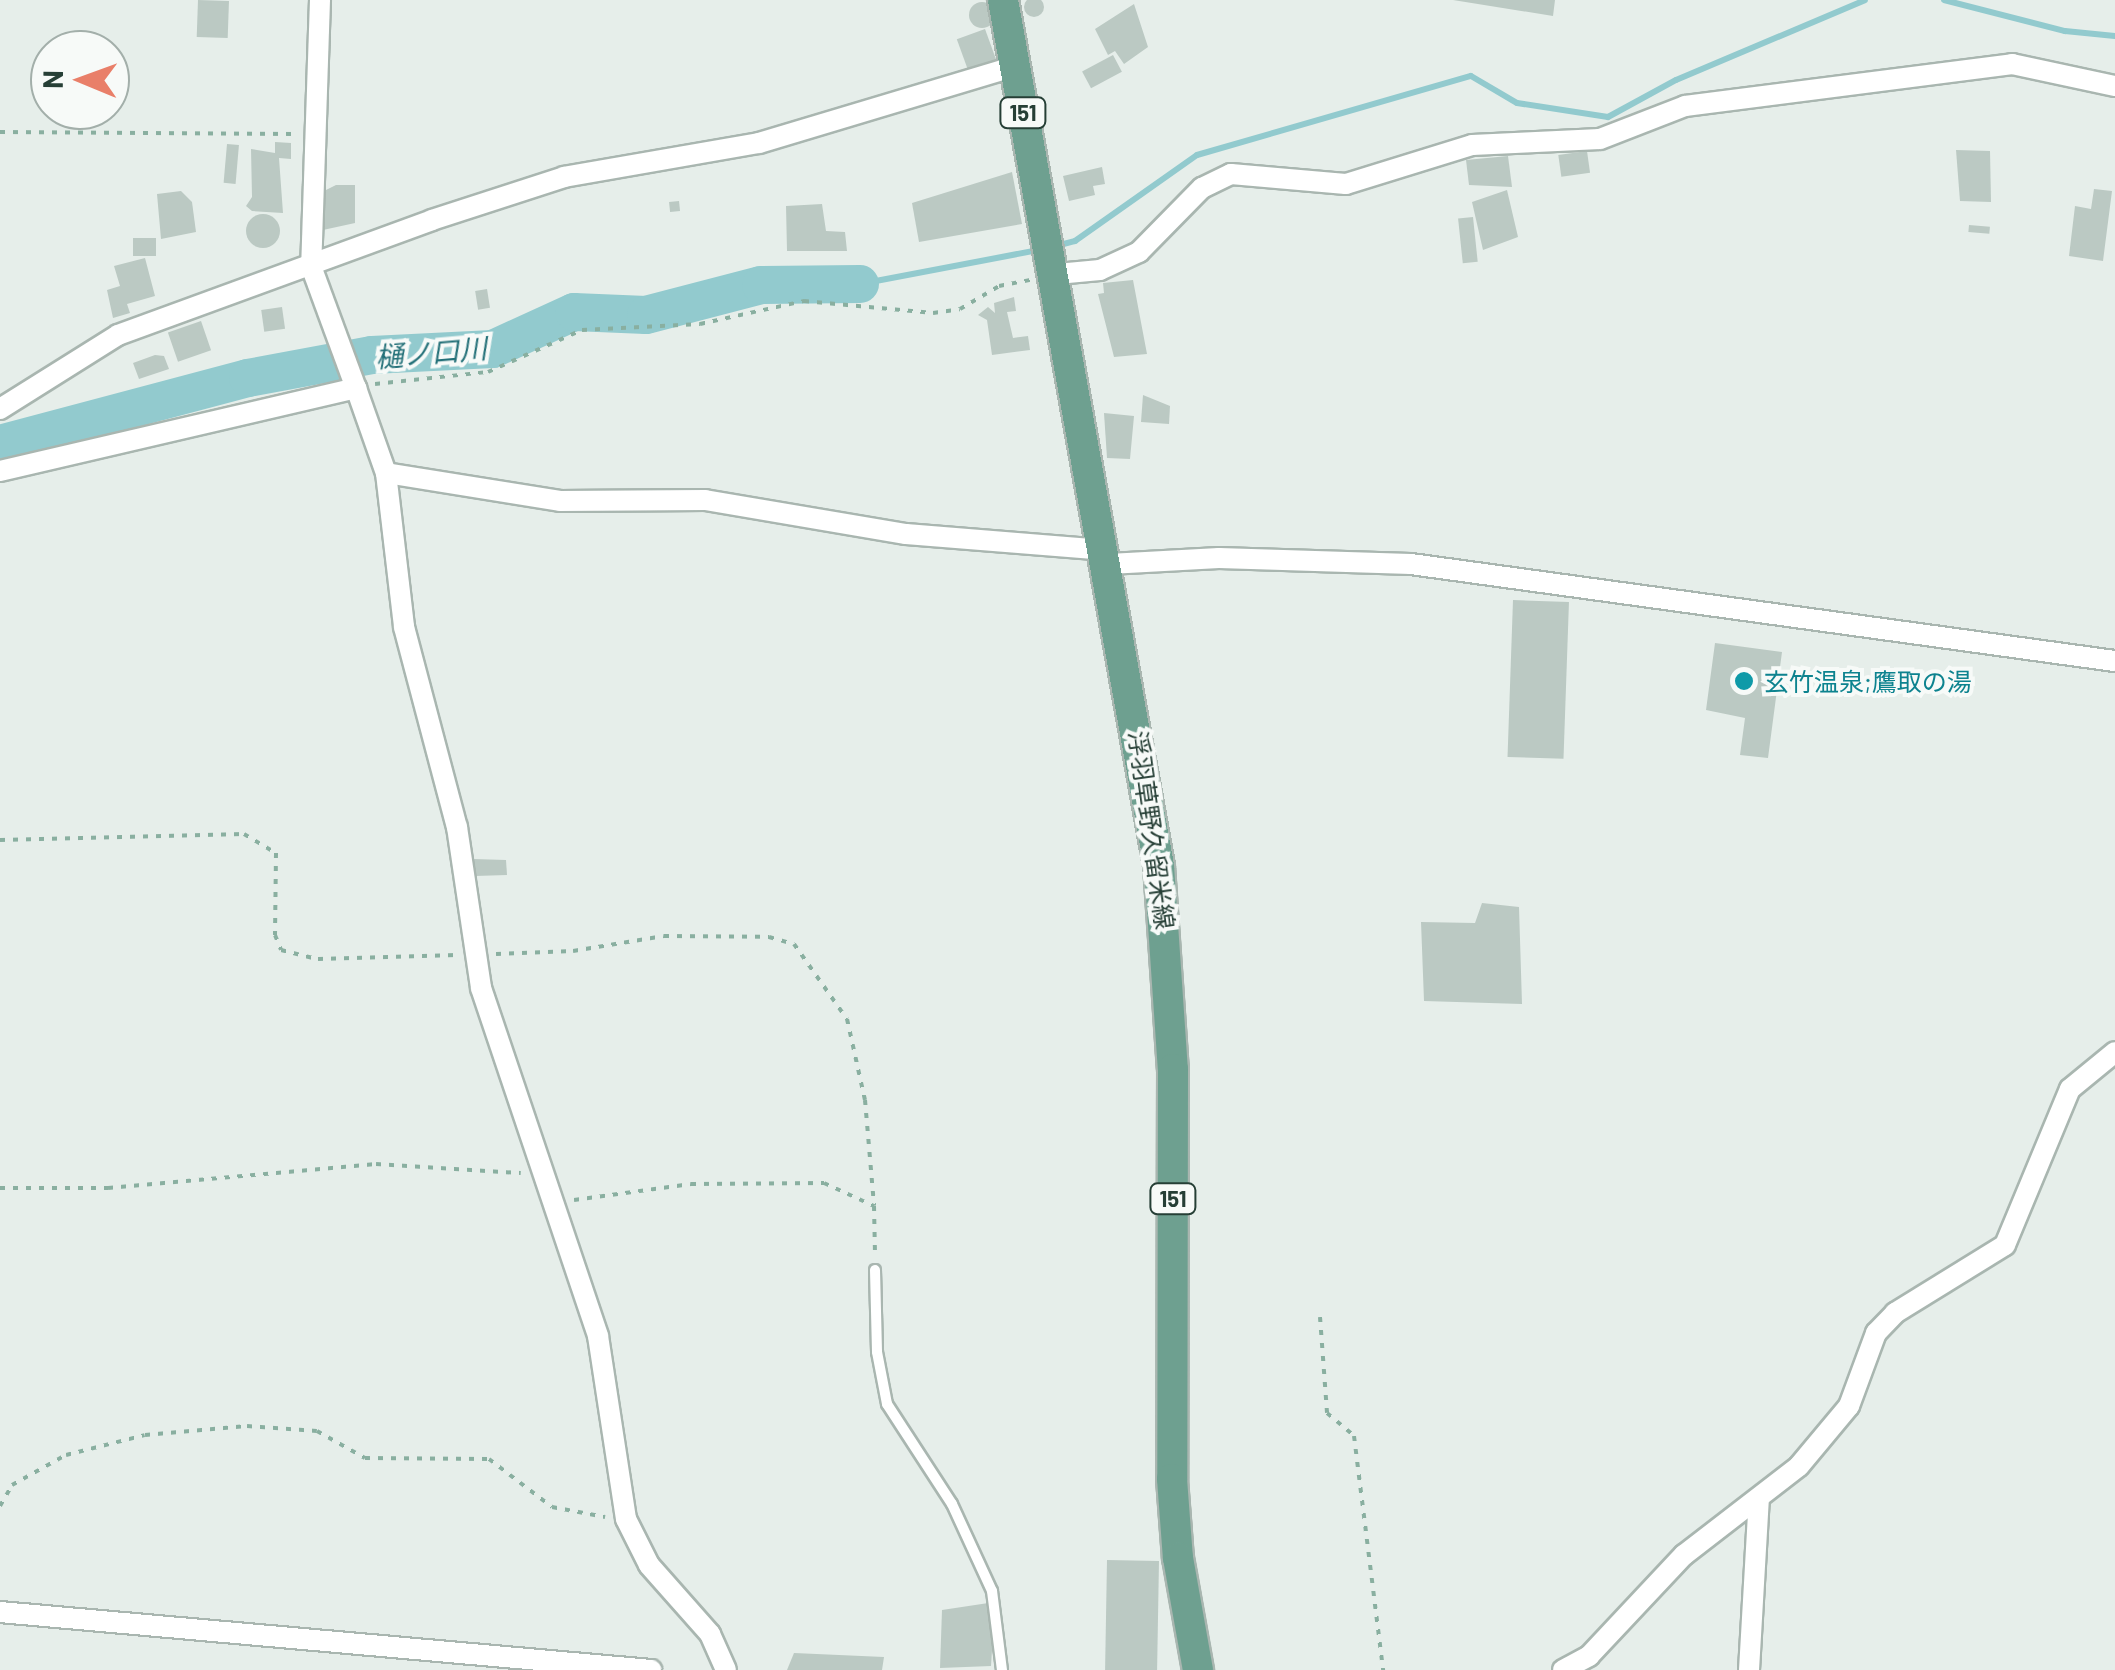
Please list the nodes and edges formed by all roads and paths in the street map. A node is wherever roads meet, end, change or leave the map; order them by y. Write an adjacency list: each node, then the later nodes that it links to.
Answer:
1 (320, 0): 6 (street)
2 (1003, 0): 3 (main road, 浮羽草野久留米線 / 151)
3 (1013, 67): 7 (street); 8 (main road, 浮羽草野久留米線 / 151)
4 (2115, 86): 8 (street)
5 (0, 132): 6 (path)
6 (316, 134): 7 (street)
7 (311, 266): 9 (street); 10 (street)
8 (1057, 270): 9 (path); 13 (main road, 浮羽草野久留米線 / 151)
9 (353, 383): 11 (street); 12 (street)
10 (0, 409)
11 (0, 471)
12 (386, 474): 13 (street); 16 (street)
13 (1107, 557): 14 (street); 31 (main road, 浮羽草野久留米線 / 151)
14 (2115, 661)
15 (0, 840): 16 (path)
16 (474, 955): 18 (street); 21 (path)
17 (2115, 1052): 24 (street)
18 (544, 1182): 19 (path); 20 (street)
19 (0, 1188)
20 (552, 1202): 21 (path); 26 (street)
21 (874, 1206): 22 (path)
22 (875, 1270): 30 (lane)
23 (1320, 1317): 32 (path)
24 (1758, 1498): 33 (street); 34 (street)
25 (0, 1506): 26 (path)
26 (626, 1519): 29 (street)
27 (0, 1612): 28 (street)
28 (651, 1670)
29 (726, 1670)
30 (1002, 1670)
31 (1198, 1670)
32 (1383, 1670)
33 (1563, 1670)
34 (1749, 1670)

